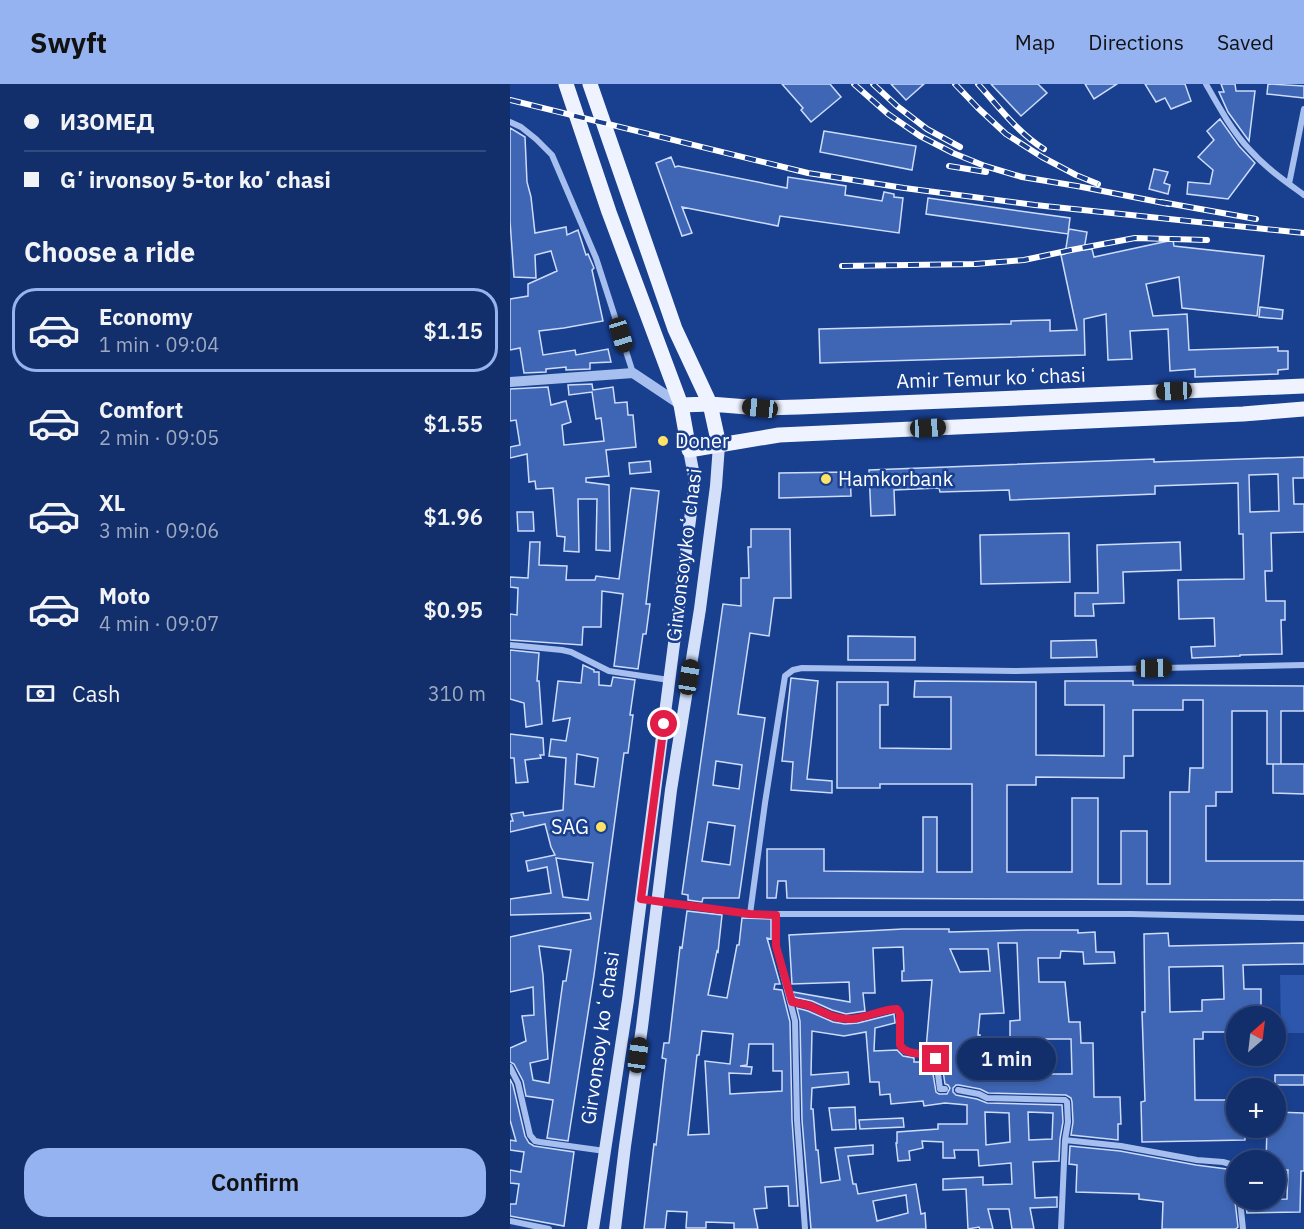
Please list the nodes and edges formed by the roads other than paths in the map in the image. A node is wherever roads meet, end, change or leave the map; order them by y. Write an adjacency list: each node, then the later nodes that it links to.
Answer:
1 (566, 84): 13 (main road, Girvonsoy koʻchasi)
2 (590, 84): 12 (main road, Girvonsoy koʻchasi)
3 (1206, 84): 6 (street)
4 (1304, 109): 6 (street)
5 (510, 122): 8 (street)
6 (1289, 184): 7 (street)
7 (1304, 195)
8 (633, 373): 9 (street); 13 (street)
9 (510, 382)
10 (1304, 386): 11 (main road, Amir Temur koʻchasi)
11 (1241, 388): 12 (main road, Amir Temur koʻchasi); 15 (main road)
12 (710, 404): 13 (main road, Amir Temur koʻchasi); 16 (main road, Girvonsoy koʻchasi)
13 (681, 405): 17 (main road, Girvonsoy koʻchasi)
14 (1304, 409): 15 (main road)
15 (1243, 414): 16 (main road)
16 (719, 445): 17 (main road); 22 (main road, Girvonsoy koʻchasi)
17 (689, 450): 20 (main road, Girvonsoy koʻchasi)
18 (510, 645): 20 (street)
19 (1304, 665): 23 (street)
20 (669, 680): 21 (main road, Girvonsoy koʻchasi)
21 (641, 899): 22 (street); 31 (main road, Girvonsoy koʻchasi)
22 (658, 902): 23 (street); 37 (main road, Girvonsoy koʻchasi)
23 (750, 914): 24 (street)
24 (776, 915): 25 (street); 26 (street)
25 (1304, 918)
26 (792, 1002): 28 (street); 38 (street)
27 (510, 1067): 31 (street)
28 (945, 1089)
29 (958, 1090): 30 (street)
30 (1065, 1140): 32 (street); 39 (street)
31 (606, 1151): 36 (main road, Girvonsoy koʻchasi)
32 (1226, 1163)
33 (1241, 1210): 40 (street)
34 (510, 1221): 35 (street)
35 (549, 1229)
36 (593, 1229)
37 (615, 1229)
38 (805, 1229)
39 (1061, 1229)
40 (1243, 1229)

